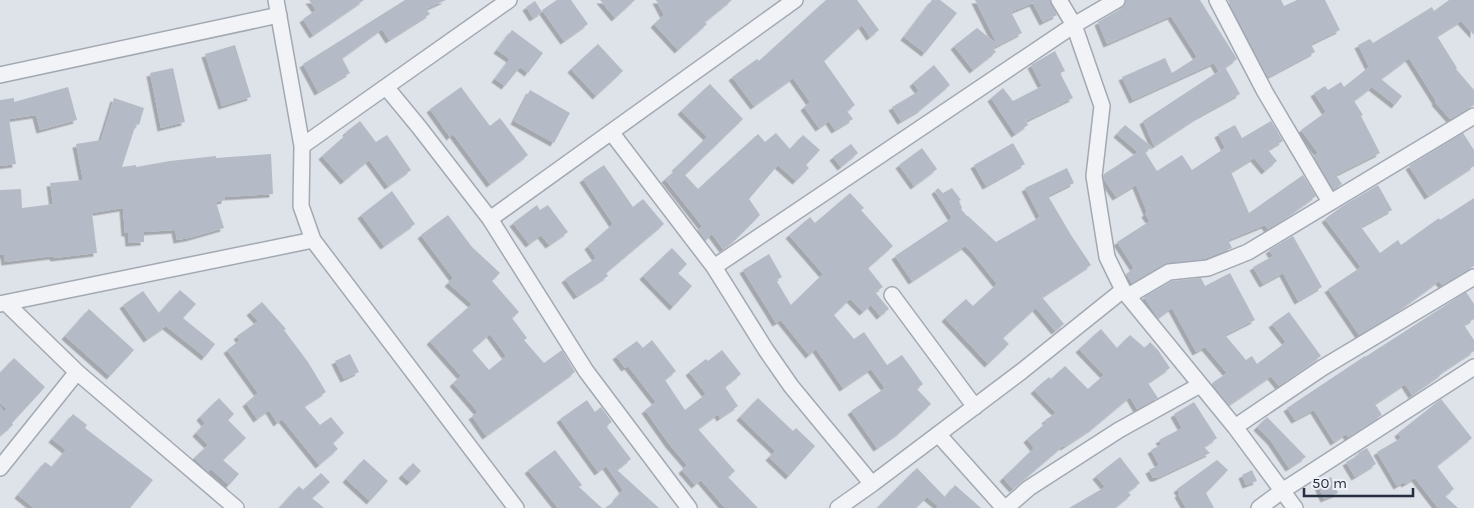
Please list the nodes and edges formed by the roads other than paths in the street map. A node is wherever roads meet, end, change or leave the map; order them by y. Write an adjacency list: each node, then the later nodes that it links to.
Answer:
1 (276, 0): 7 (street)
2 (509, 0): 10 (street)
3 (795, 0): 12 (street)
4 (1059, 0): 8 (street)
5 (1117, 0): 8 (street)
6 (1217, 0): 14 (street)
7 (279, 15): 9 (street); 13 (street)
8 (1074, 26): 17 (street); 19 (street)
9 (0, 75)
10 (386, 87): 13 (street); 15 (street)
11 (1474, 116): 14 (street)
12 (611, 132): 15 (street); 17 (street)
13 (302, 146): 16 (street)
14 (1330, 202): 19 (street)
15 (490, 219): 33 (street)
16 (312, 240): 21 (street); 32 (street)
17 (714, 267): 29 (street)
18 (1474, 277): 26 (street)
19 (1126, 293): 24 (street); 25 (street)
20 (892, 295): 25 (street)
21 (3, 303): 23 (street)
22 (1474, 367): 30 (street)
23 (77, 372): 28 (street); 31 (street)
24 (1200, 385): 26 (street); 35 (street)
25 (975, 407): 27 (street)
26 (1234, 427): 30 (street)
27 (938, 434): 29 (street); 35 (street)
28 (0, 468)
29 (872, 484): 34 (street)
30 (1282, 491): 36 (street); 37 (street)
31 (236, 508)
32 (516, 508)
33 (689, 508)
34 (838, 508)
35 (1005, 508)
36 (1259, 508)
37 (1295, 508)

